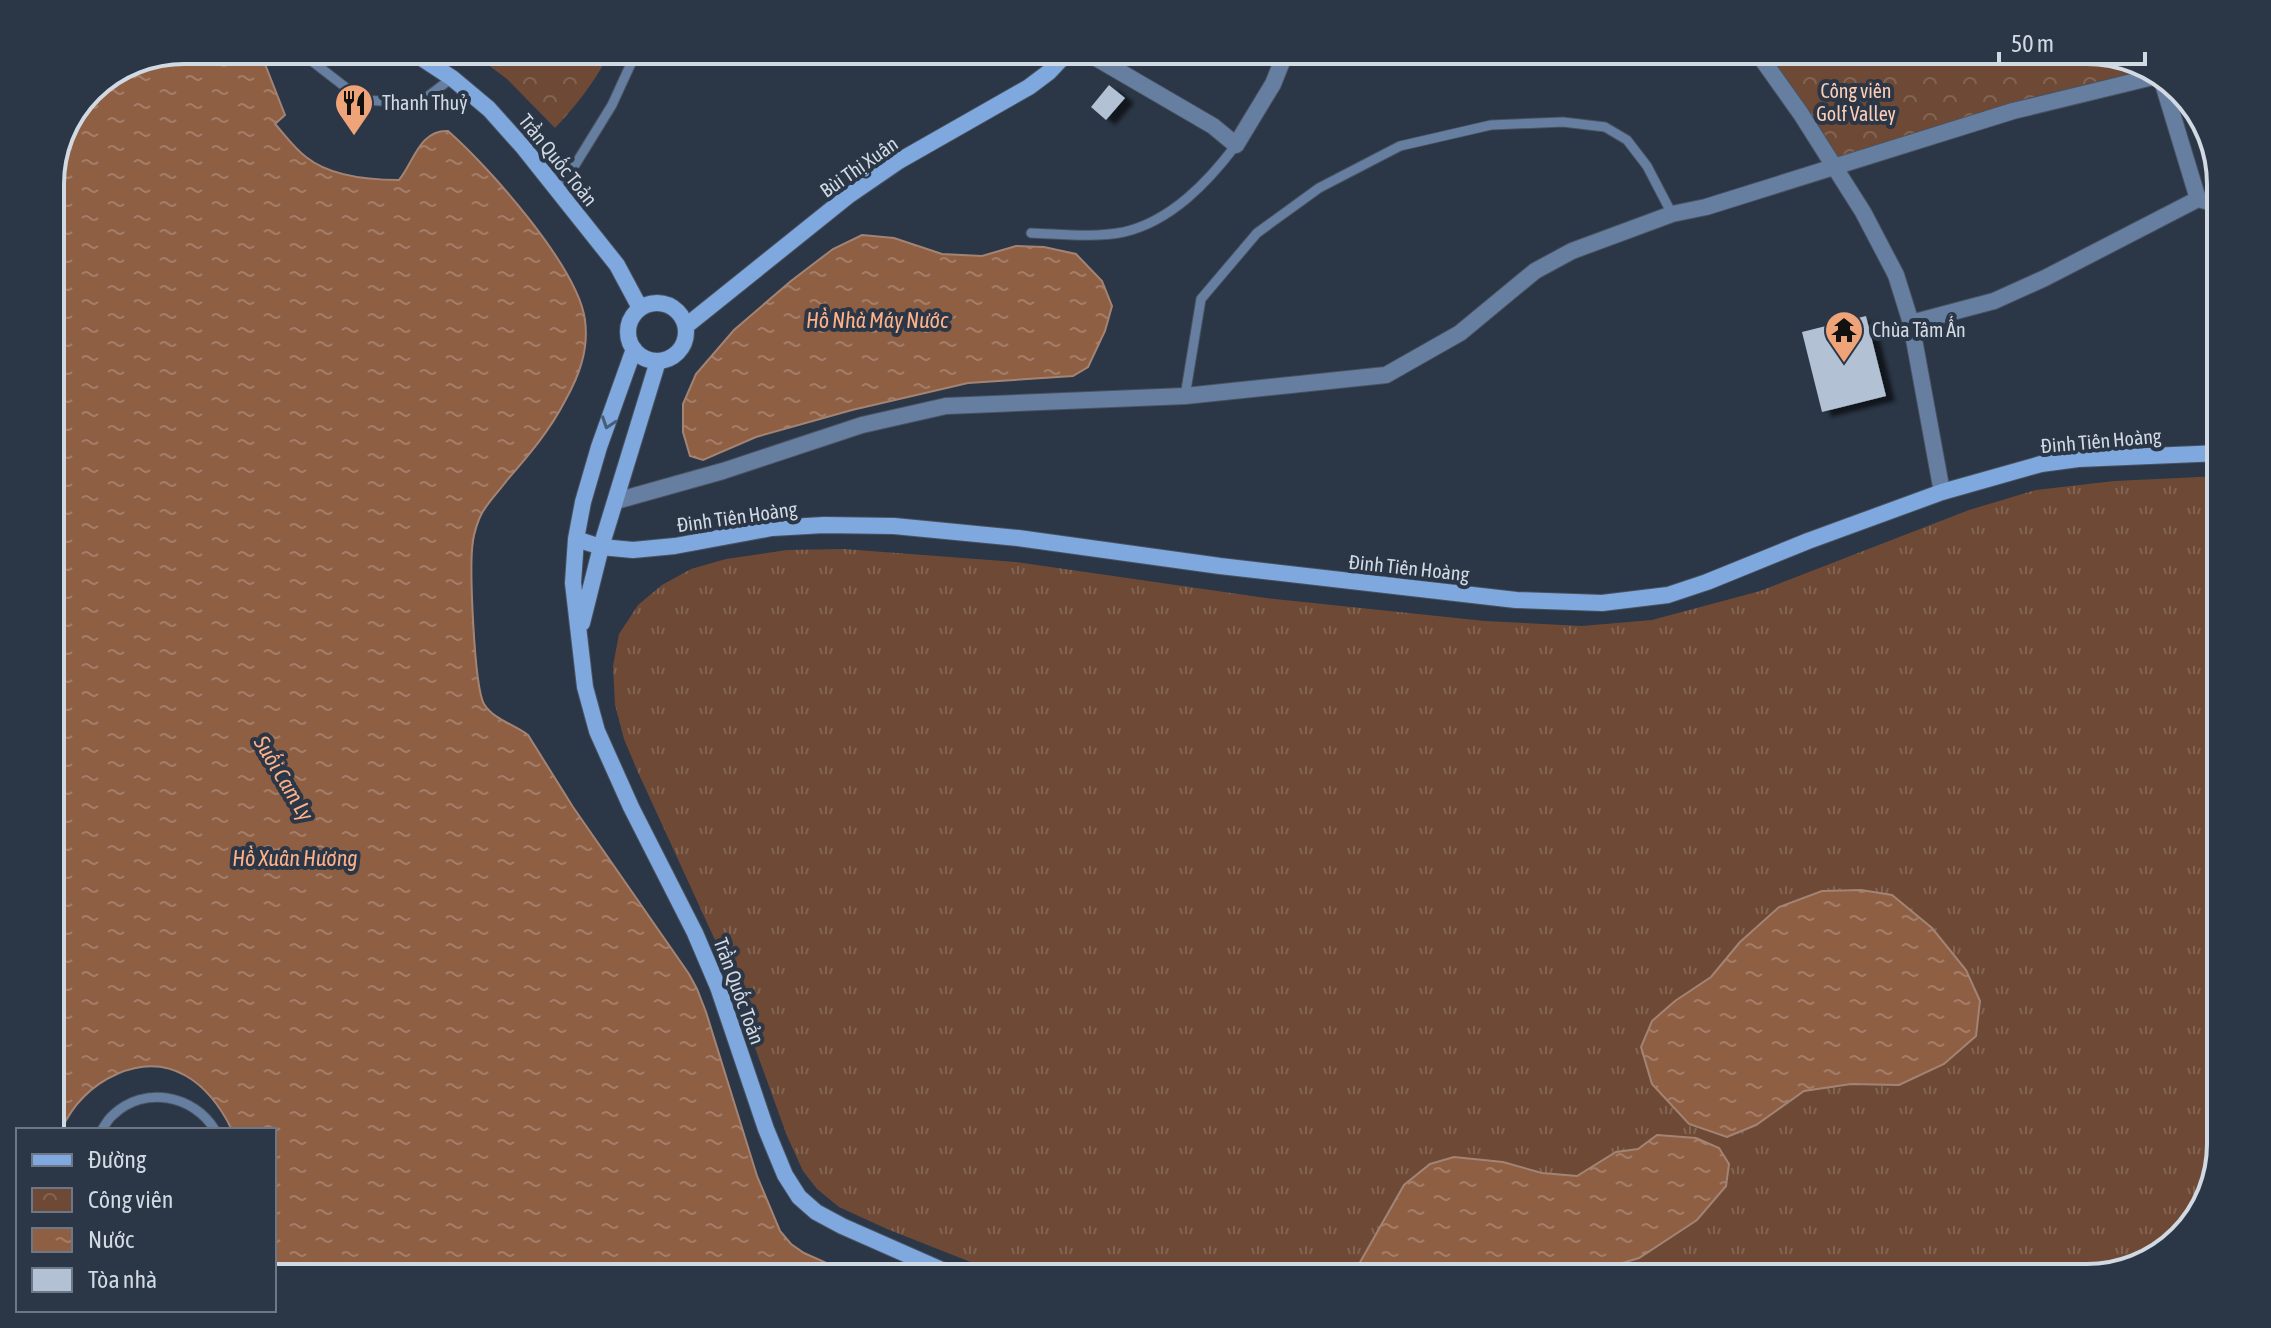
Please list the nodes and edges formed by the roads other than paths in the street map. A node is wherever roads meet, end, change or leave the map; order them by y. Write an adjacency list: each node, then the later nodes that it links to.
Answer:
1 (315, 64): 8 (lane)
2 (431, 64): 8 (main road, Trần Quốc Toản)
3 (631, 64): 13 (lane)
4 (1057, 64): 20 (main road, Bùi Thị Xuân)
5 (1106, 64): 11 (street)
6 (1281, 64): 11 (street)
7 (1765, 64): 12 (street)
8 (452, 78): 13 (main road, Trần Quốc Toản)
9 (2145, 79): 12 (street)
10 (2166, 94): 14 (street)
11 (1236, 145): 17 (lane)
12 (1835, 167): 16 (street); 19 (street)
13 (559, 191): 18 (main road, Trần Quốc Toản)
14 (2198, 199): 15 (street); 19 (street)
15 (2207, 201)
16 (1672, 214): 23 (street); 23 (lane)
17 (1031, 233)
18 (640, 308): 20 (main road); 21 (main road)
19 (1911, 323): 25 (street)
20 (686, 326): 22 (main road)
21 (634, 349): 22 (main road); 27 (main road, Trần Quốc Toản, one-way to 27)
22 (658, 361): 26 (main road, Trần Quốc Toản)
23 (1185, 396): 26 (street)
24 (2207, 454): 25 (main road, Đinh Tiên Hoàng)
25 (1942, 492): 28 (main road, Đinh Tiên Hoàng)
26 (616, 501): 28 (main road, Trần Quốc Toản)
27 (576, 539): 28 (main road, Đinh Tiên Hoàng); 29 (main road, Trần Quốc Toản)
28 (601, 547): 29 (main road, Trần Quốc Toản)
29 (579, 632): 32 (main road, Trần Quốc Toản)
30 (103, 1128): 31 (lane)
31 (214, 1128)
32 (929, 1264)

